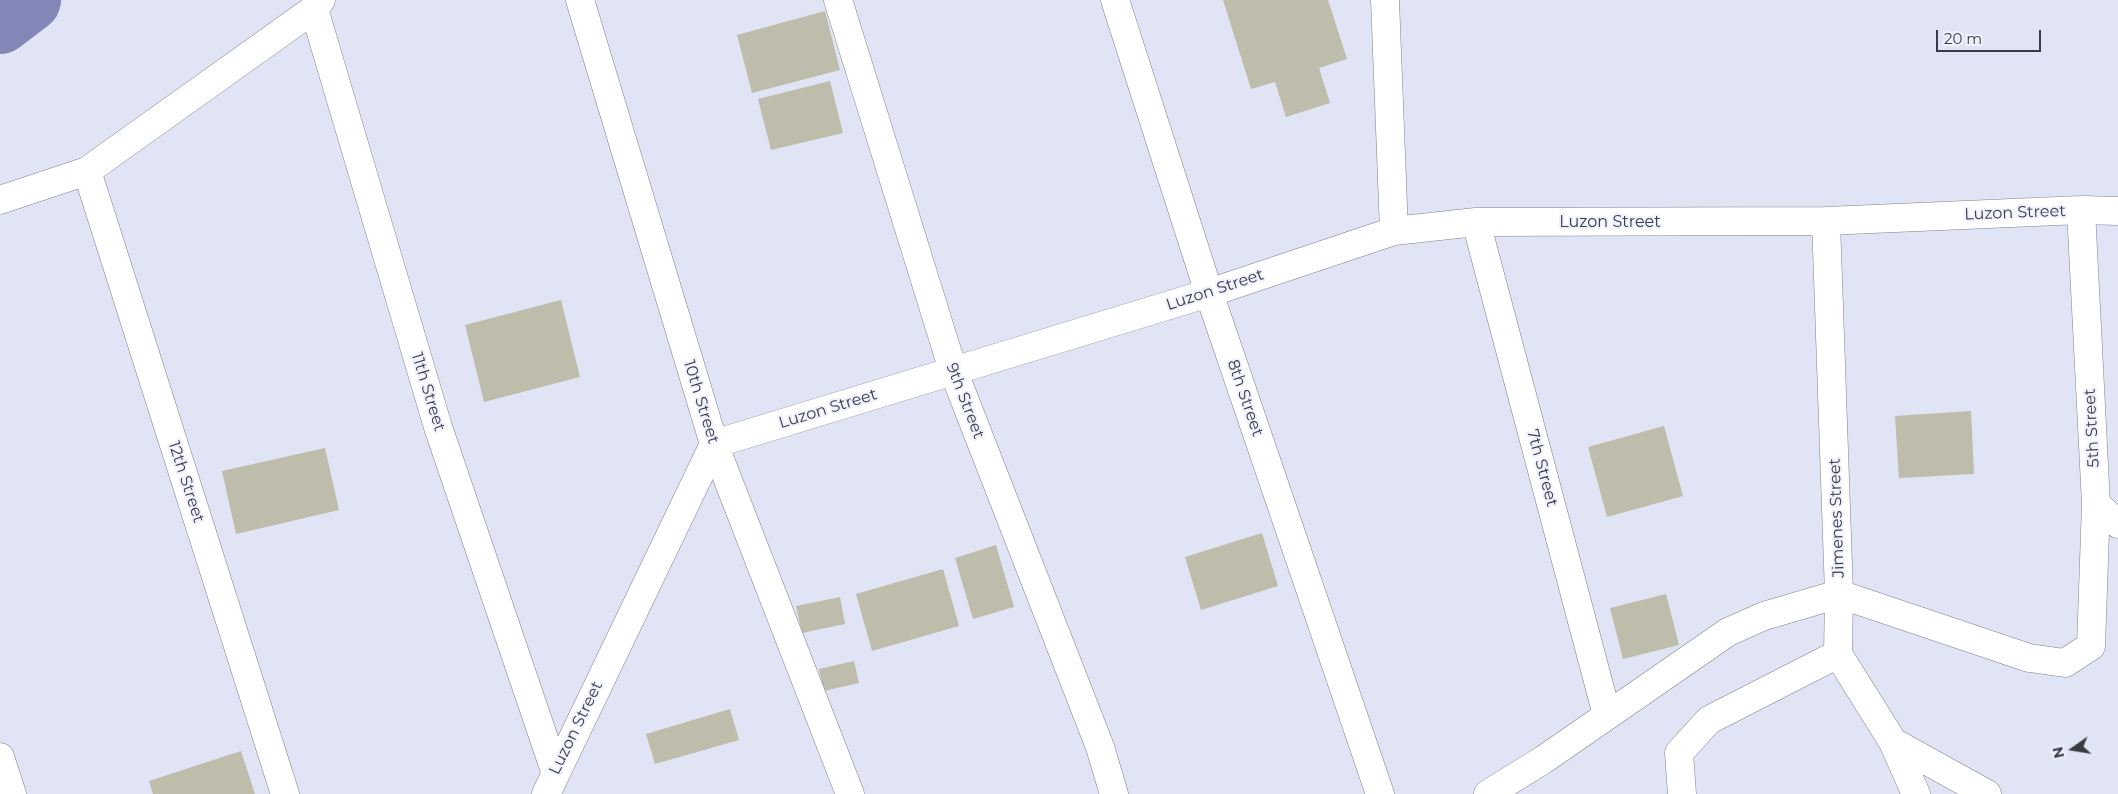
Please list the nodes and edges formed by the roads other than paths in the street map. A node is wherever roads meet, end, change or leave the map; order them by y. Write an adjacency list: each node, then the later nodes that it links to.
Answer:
1 (580, 0): 15 (street, 10th Street)
2 (838, 0): 14 (street, 9th Street)
3 (1116, 0): 13 (street, 8th Street)
4 (1385, 0): 12 (street)
5 (318, 4): 6 (street); 23 (street, 11th Street)
6 (87, 171): 7 (street); 25 (street, 12th Street)
7 (0, 200)
8 (2081, 210): 9 (street, Luzon Street); 10 (street, Luzon Street); 16 (street, 5th Street)
9 (2118, 211)
10 (1826, 221): 11 (street, Luzon Street); 18 (street, Jimenes Street)
11 (1476, 222): 12 (street, Luzon Street); 20 (street, 7th Street)
12 (1394, 231): 13 (street, Luzon Street)
13 (1209, 293): 14 (street, Luzon Street); 28 (street, 8th Street)
14 (953, 370): 15 (street, Luzon Street); 27 (street, 9th Street)
15 (714, 444): 23 (street, Luzon Street); 26 (street, 10th Street)
16 (2096, 504): 17 (street); 18 (street, 5th Street)
17 (2118, 524)
18 (1839, 594): 19 (street, Jimenes Street); 20 (street)
19 (1838, 654): 21 (street); 30 (street)
20 (1607, 715): 29 (street)
21 (1893, 742): 31 (street); 32 (street)
22 (0, 757): 24 (street)
23 (550, 783)
24 (12, 794)
25 (284, 794)
26 (850, 794)
27 (1114, 794)
28 (1380, 794)
29 (1488, 794)
30 (1682, 794)
31 (1916, 794)
32 (1987, 794)

